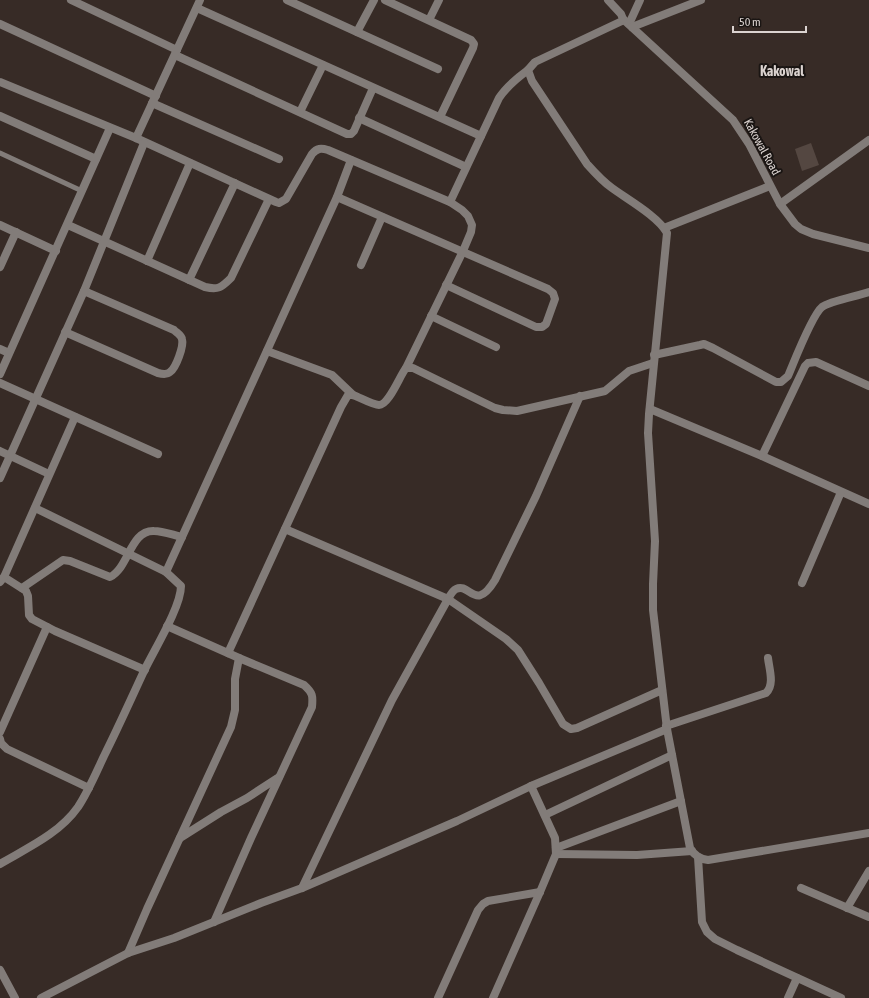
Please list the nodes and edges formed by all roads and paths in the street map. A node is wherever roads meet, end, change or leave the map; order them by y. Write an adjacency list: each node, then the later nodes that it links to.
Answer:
1 (71, 0): 15 (street)
2 (200, 0): 10 (street)
3 (287, 0): 14 (street)
4 (374, 0): 14 (street)
5 (385, 0): 11 (street)
6 (439, 0): 11 (street)
7 (640, 0): 12 (street)
8 (699, 0): 12 (street)
9 (611, 3): 12 (street, Kakowal Road)
10 (197, 8): 15 (street); 16 (street)
11 (429, 20): 24 (street)
12 (628, 23): 18 (street); 38 (street, Kakowal Road)
13 (0, 24): 21 (street)
14 (357, 32): 17 (street)
15 (176, 53): 21 (street); 22 (street)
16 (323, 65): 20 (street); 22 (street)
17 (438, 69)
18 (528, 70): 27 (street); 47 (street)
19 (0, 82): 26 (street)
20 (373, 88): 24 (street); 25 (street)
21 (154, 100): 28 (street); 33 (street)
22 (300, 112): 25 (street)
23 (0, 116): 32 (street)
24 (440, 117): 27 (street)
25 (359, 118): 36 (street)
26 (110, 128): 28 (street); 32 (street)
27 (481, 136): 36 (street)
28 (136, 138): 30 (street)
29 (869, 140): 43 (street)
30 (144, 143): 35 (street); 49 (street)
31 (0, 153): 39 (lane)
32 (96, 159): 39 (street)
33 (279, 159)
34 (352, 160): 40 (street); 41 (street); 42 (street)
35 (190, 163): 37 (street); 53 (street)
36 (466, 167): 42 (street)
37 (235, 183): 41 (street); 56 (street)
38 (770, 186): 43 (street, Kakowal Road); 47 (street)
39 (82, 191): 46 (street)
40 (336, 197): 44 (street); 64 (street)
41 (269, 199): 56 (street)
42 (450, 202): 52 (street)
43 (780, 204): 50 (street, Kakowal Road)
44 (382, 217): 52 (street); 54 (street)
45 (0, 225): 48 (street)
46 (68, 226): 49 (street); 51 (street)
47 (664, 228): 66 (street)
48 (16, 232): 51 (street); 55 (street)
49 (103, 241): 53 (street); 58 (street)
50 (869, 248)
51 (56, 250): 65 (street)
52 (463, 251): 57 (street); 57 (street)
53 (147, 261): 56 (street)
54 (361, 265)
55 (0, 267)
56 (189, 280)
57 (446, 285): 60 (street)
58 (84, 291): 61 (street); 61 (street)
59 (869, 292): 66 (street)
60 (431, 316): 62 (street); 67 (street)
61 (65, 332): 73 (street)
62 (496, 347)
63 (0, 349): 65 (street)
64 (267, 351): 71 (street); 86 (street)
65 (9, 353): 68 (street)
66 (654, 359): 72 (street); 74 (street)
67 (406, 368): 71 (street); 72 (street)
68 (0, 374)
69 (0, 383): 73 (street)
70 (869, 386): 79 (street)
71 (353, 395): 85 (street)
72 (580, 396): 92 (street)
73 (36, 399): 75 (street); 78 (street)
74 (650, 409): 79 (street); 99 (street)
75 (75, 417): 77 (street); 80 (street)
76 (0, 452): 78 (street)
77 (158, 454)
78 (10, 456): 80 (street); 81 (street)
79 (762, 456): 82 (street)
80 (49, 474): 84 (street)
81 (0, 478)
82 (841, 492): 83 (street); 90 (street)
83 (869, 504)
84 (35, 508): 87 (street); 89 (street)
85 (286, 529): 92 (street); 95 (street)
86 (182, 537): 87 (street); 88 (street)
87 (129, 553): 88 (street); 91 (street)
88 (166, 572): 93 (street)
89 (2, 579): 91 (street)
90 (802, 584)
91 (22, 588): 94 (street)
92 (448, 599): 99 (street); 115 (street)
93 (167, 626): 95 (street); 98 (street)
94 (47, 628): 98 (street); 101 (street)
95 (228, 653): 96 (street)
96 (238, 658): 104 (street); 110 (street)
97 (768, 658): 100 (street)
98 (144, 670): 106 (street)
99 (662, 690): 100 (street)
100 (666, 727): 103 (street); 105 (street)
101 (0, 732)
102 (0, 739): 106 (street)
103 (672, 755): 107 (street); 108 (street)
104 (280, 776): 110 (street); 120 (street)
105 (531, 786): 108 (street); 115 (street)
106 (89, 788): 113 (street)
107 (681, 801): 111 (street); 112 (street)
108 (544, 815): 111 (street)
109 (869, 833): 112 (street)
110 (180, 838): 121 (street)
111 (556, 851): 112 (street); 117 (street)
112 (695, 854): 123 (street)
113 (0, 864)
114 (869, 871): 118 (street)
115 (302, 888): 120 (street)
116 (801, 888): 118 (street)
117 (540, 892): 126 (street); 127 (street)
118 (847, 908): 119 (street)
119 (869, 918)
120 (214, 922): 121 (street)
121 (128, 953): 125 (street)
122 (0, 970): 124 (street)
123 (797, 978): 128 (street); 129 (street)
124 (15, 998)
125 (41, 998)
126 (438, 998)
127 (492, 998)
128 (788, 998)
129 (841, 998)

